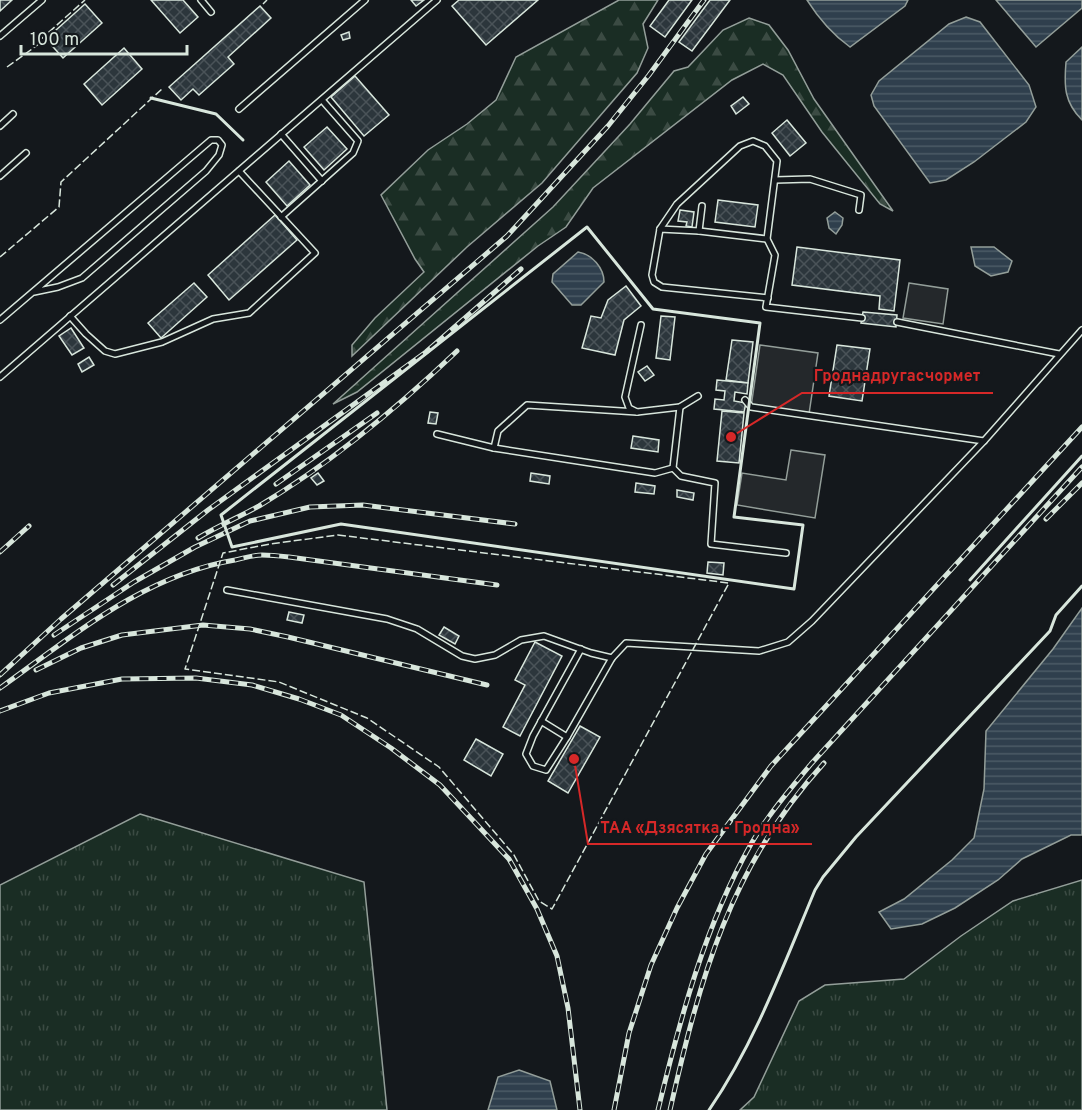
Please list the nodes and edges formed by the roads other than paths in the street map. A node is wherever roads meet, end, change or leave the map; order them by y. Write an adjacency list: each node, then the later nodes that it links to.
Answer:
1 (42, 0): 6 (lane)
2 (201, 0): 5 (lane)
3 (365, 0): 8 (lane)
4 (437, 0): 7 (lane)
5 (211, 12)
6 (0, 36)
7 (322, 100): 11 (lane); 16 (lane)
8 (239, 109)
9 (13, 114): 10 (lane)
10 (0, 126)
11 (282, 134): 13 (lane); 16 (lane)
12 (26, 153): 14 (lane)
13 (239, 171): 19 (lane); 25 (lane)
14 (0, 176)
15 (775, 180): 18 (lane); 20 (lane); 22 (lane)
16 (322, 181): 19 (lane)
17 (702, 206): 21 (lane)
18 (859, 210)
19 (281, 217): 25 (lane)
20 (660, 229): 21 (lane); 24 (lane)
21 (699, 231): 22 (lane)
22 (767, 239): 24 (lane)
23 (34, 292): 23 (lane); 27 (lane)
24 (768, 298): 26 (lane)
25 (70, 316): 32 (lane)
26 (862, 318)
27 (0, 320)
28 (897, 322): 31 (lane)
29 (641, 326): 36 (lane)
30 (1082, 330): 31 (lane)
31 (1059, 354): 38 (lane)
32 (0, 377)
33 (698, 396): 35 (lane)
34 (745, 400): 38 (lane)
35 (680, 407): 36 (lane); 40 (lane)
36 (637, 412): 39 (lane)
37 (437, 434): 39 (lane)
38 (984, 441): 44 (lane)
39 (494, 448): 40 (lane)
40 (673, 468): 41 (lane)
41 (786, 553)
42 (227, 590): 43 (lane)
43 (581, 649): 44 (lane); 45 (lane)
44 (612, 657): 46 (lane)
45 (541, 721): 46 (lane); 46 (lane)
46 (567, 737)

